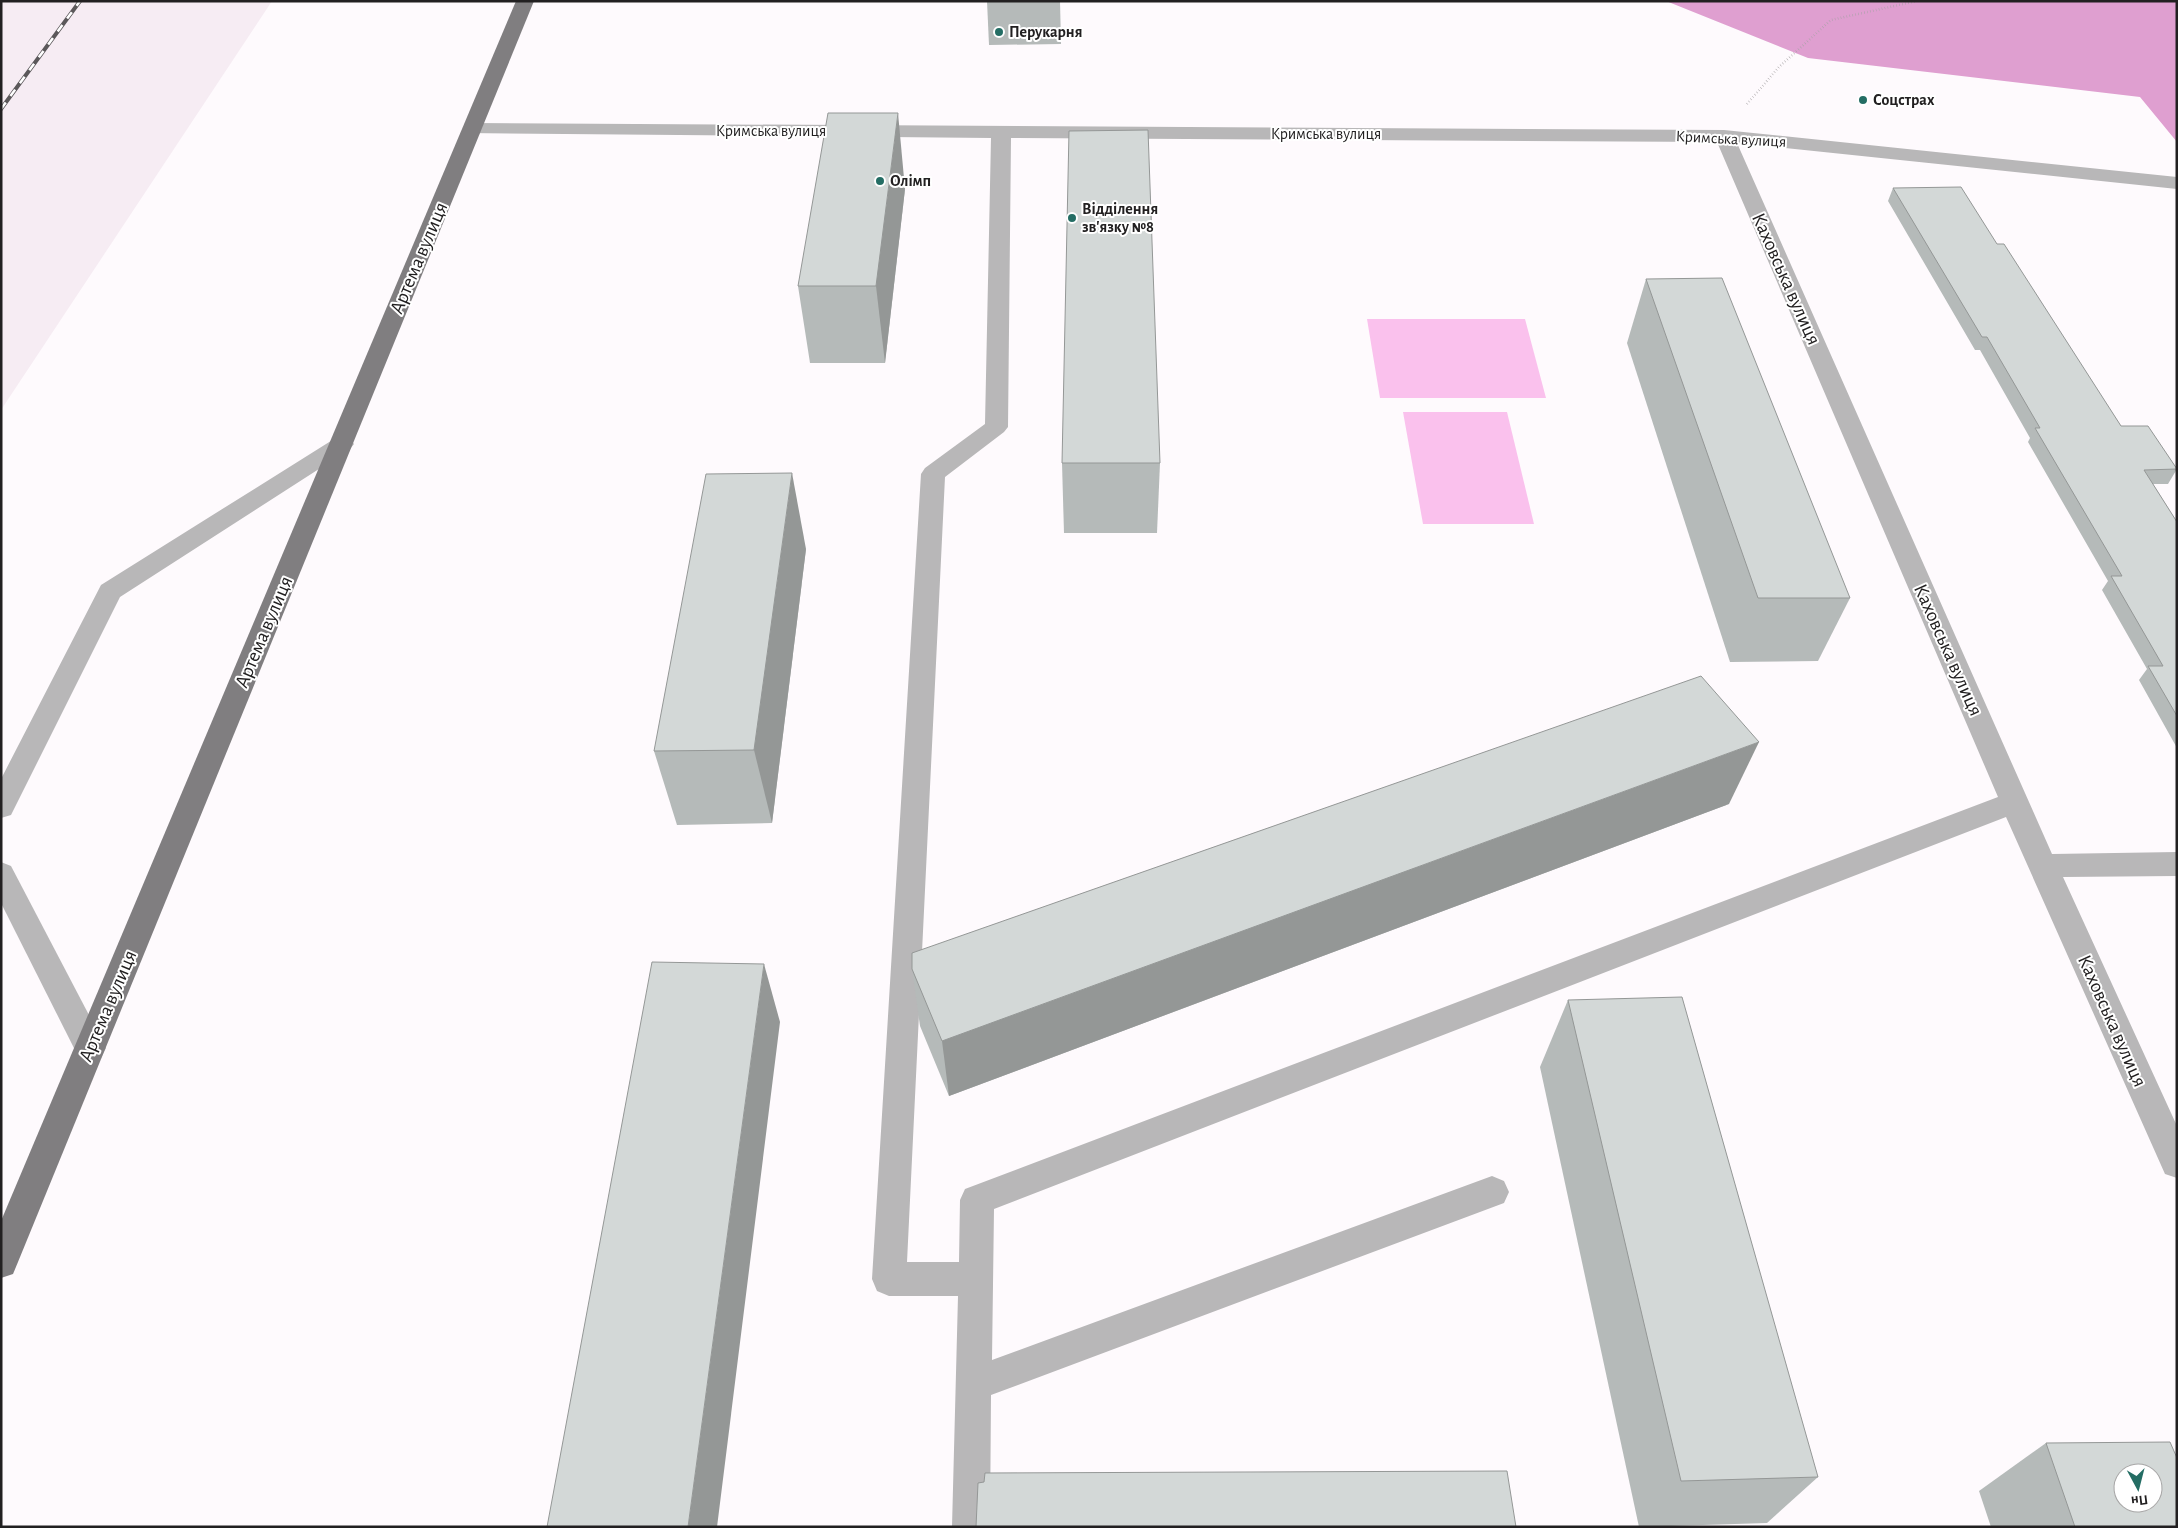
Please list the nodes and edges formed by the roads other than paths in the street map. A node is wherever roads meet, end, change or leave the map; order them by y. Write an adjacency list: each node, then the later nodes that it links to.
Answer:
1 (525, 1): 2 (main road, Артема вулиця)
2 (473, 129): 3 (street, Кримська вулиця); 6 (main road, Артема вулиця)
3 (1001, 132): 4 (street, Кримська вулиця); 16 (street)
4 (1724, 136): 5 (street, Кримська вулиця); 7 (street, Каховська вулиця)
5 (2177, 182)
6 (342, 444): 8 (street); 12 (main road, Артема вулиця)
7 (2014, 802): 10 (street, Каховська вулиця); 16 (street)
8 (1, 807)
9 (2177, 864): 10 (street)
10 (2042, 866): 13 (street, Каховська вулиця)
11 (1, 874): 12 (street)
12 (90, 1048): 15 (main road, Артема вулиця)
13 (2177, 1163)
14 (1492, 1192): 17 (street)
15 (1, 1262)
16 (976, 1279): 17 (street)
17 (974, 1384): 18 (street)
18 (971, 1527)

